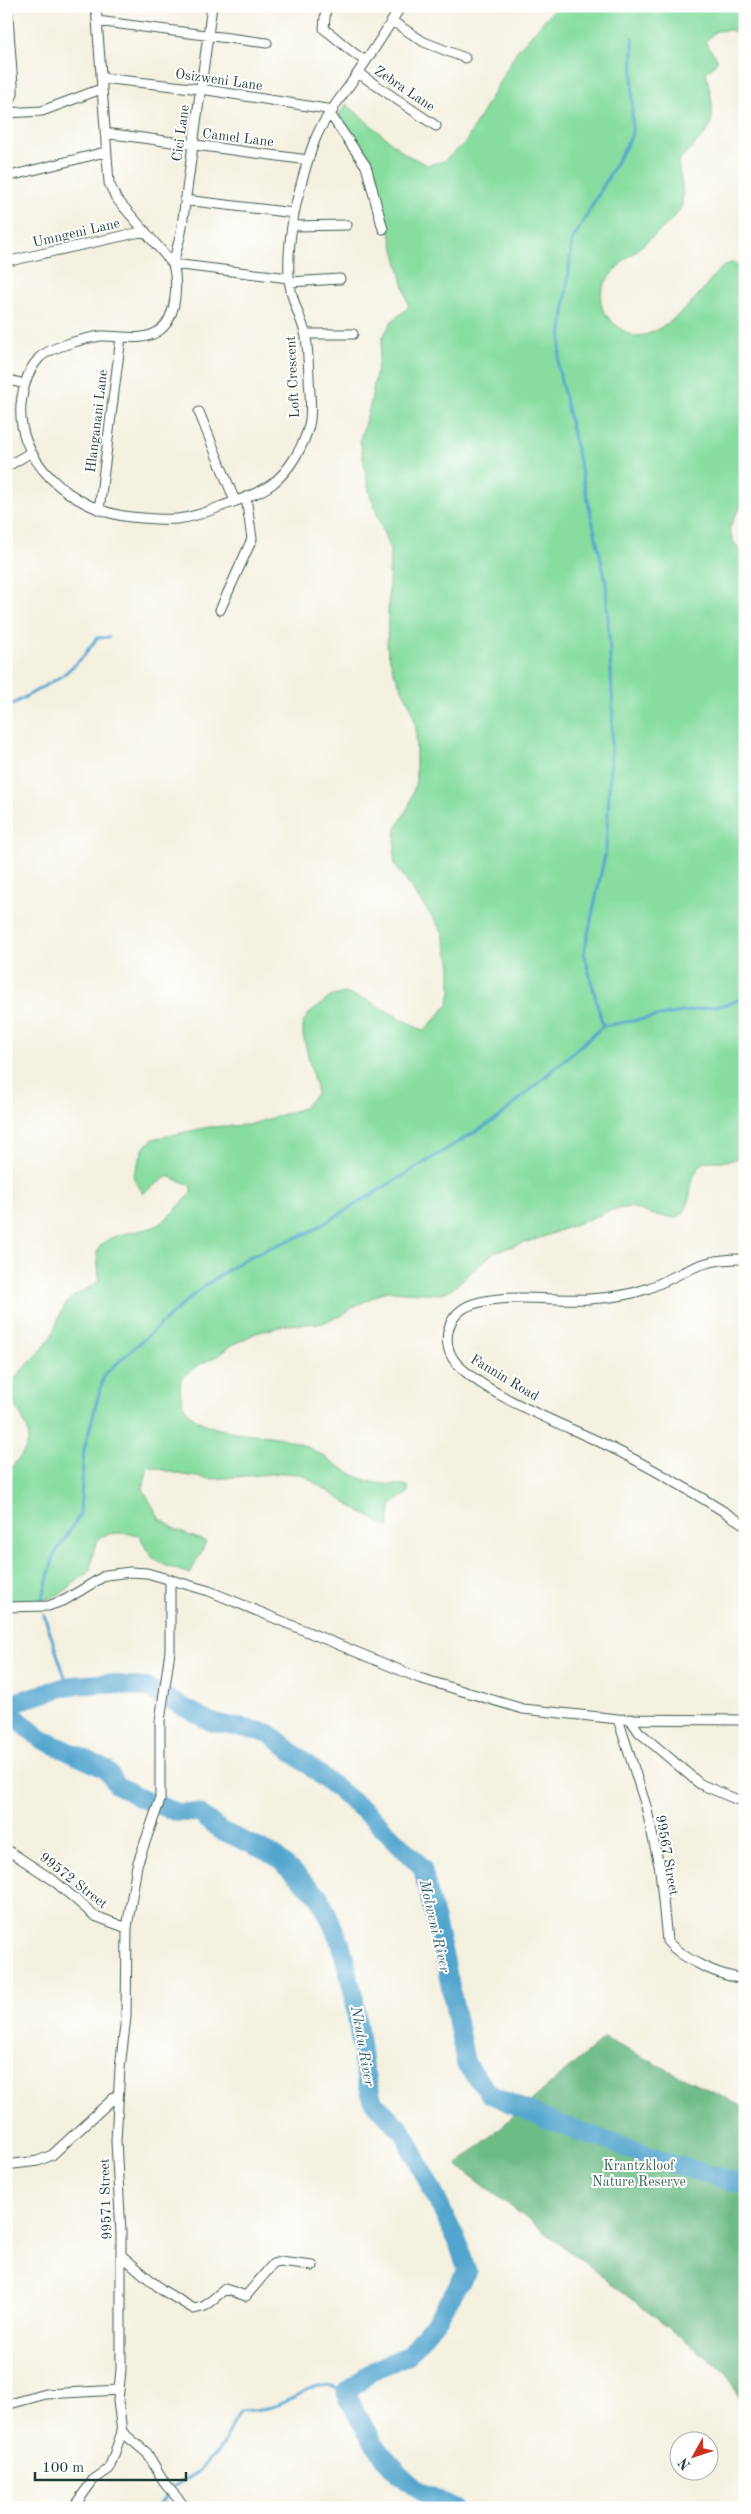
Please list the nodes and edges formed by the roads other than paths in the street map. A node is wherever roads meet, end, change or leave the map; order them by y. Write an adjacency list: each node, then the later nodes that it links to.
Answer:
1 (7, 6): 16 (street)
2 (96, 6): 6 (street)
3 (212, 6): 8 (street, Cici Lane)
4 (326, 6): 11 (street)
5 (401, 6): 7 (street, Loft Crescent)
6 (97, 21): 8 (street); 13 (street)
7 (392, 21): 10 (street); 11 (street, Loft Crescent)
8 (209, 36): 9 (street); 15 (street, Cici Lane)
9 (267, 43)
10 (465, 58)
11 (366, 61): 12 (street, Loft Crescent)
12 (358, 74): 18 (street, Loft Crescent); 19 (street, Zebra Lane)
13 (101, 78): 14 (street); 15 (street, Osizweni Lane)
14 (102, 89): 17 (street); 20 (street)
15 (200, 89): 18 (street, Osizweni Lane); 21 (street, Cici Lane)
16 (6, 109)
17 (6, 112)
18 (331, 112): 23 (street, Loft Crescent); 29 (street)
19 (436, 126)
20 (105, 133): 21 (street, Camel Lane); 22 (street)
21 (192, 145): 23 (street, Camel Lane); 25 (street, Cici Lane)
22 (105, 152): 24 (street); 30 (street)
23 (308, 160): 26 (street, Loft Crescent)
24 (6, 177)
25 (185, 200): 26 (street); 32 (street, Cici Lane)
26 (294, 213): 28 (street, Loft Crescent)
27 (347, 225): 28 (street)
28 (293, 226): 34 (street, Loft Crescent)
29 (382, 229)
30 (145, 231): 31 (street, Umngeni Lane); 32 (street)
31 (14, 260)
32 (173, 264): 34 (street); 37 (street, Loft Crescent)
33 (340, 279): 34 (street)
34 (289, 280): 35 (street, Loft Crescent)
35 (305, 334): 36 (street); 43 (street, Loft Crescent)
36 (353, 334)
37 (121, 337): 39 (street, Loft Crescent); 45 (street, Hlanganani Lane)
38 (6, 379): 39 (street)
39 (24, 384): 41 (street, Loft Crescent)
40 (198, 412): 44 (street)
41 (30, 453): 42 (street); 45 (street, Loft Crescent)
42 (6, 467)
43 (246, 498): 44 (street, Loft Crescent); 46 (street)
44 (234, 501): 45 (street, Loft Crescent)
45 (99, 510)
46 (220, 610)
47 (745, 1259): 48 (street, Fannin Road)
48 (745, 1526)
49 (170, 1579): 50 (street); 51 (street); 56 (street, 99571 Street)
50 (6, 1607)
51 (618, 1719): 52 (street); 57 (street, 99567 Street)
52 (630, 1719): 53 (street); 54 (street)
53 (745, 1720)
54 (745, 1803)
55 (6, 1849): 56 (street, 99572 Street)
56 (127, 1928): 58 (street, 99571 Street)
57 (745, 1979)
58 (118, 2094): 59 (street); 60 (street, 99571 Street)
59 (6, 2165)
60 (121, 2255): 61 (street); 62 (street, 99571 Street)
61 (313, 2266)
62 (119, 2390): 63 (street); 64 (street, 99571 Street)
63 (6, 2405)
64 (122, 2432): 65 (street); 66 (street)
65 (73, 2508)
66 (186, 2508)

